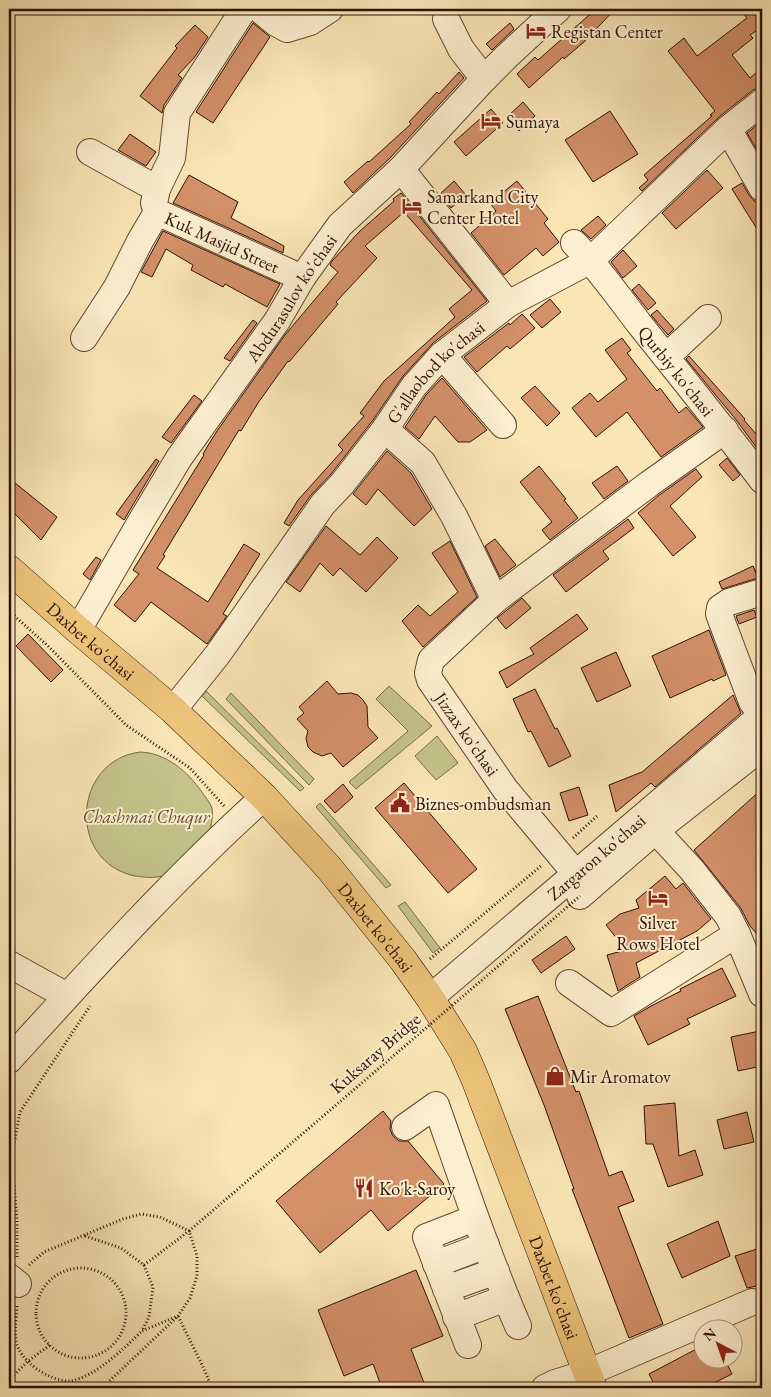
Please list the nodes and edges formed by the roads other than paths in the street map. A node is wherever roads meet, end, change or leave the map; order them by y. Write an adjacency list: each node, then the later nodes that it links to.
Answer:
1 (244, 9): 12 (street, Kuk Masjid Street)
2 (259, 9): 3 (street)
3 (330, 9)
4 (558, 9): 6 (street, Abdurasulov ko'chasi)
5 (446, 19): 6 (street)
6 (484, 79): 10 (street, Abdurasulov ko'chasi)
7 (762, 102): 8 (street, G'allaobod ko'chasi)
8 (728, 128): 11 (street); 13 (street, G'allaobod ko'chasi)
9 (90, 152): 12 (street)
10 (402, 169): 14 (street, Abdurasulov ko'chasi); 15 (street)
11 (762, 188)
12 (157, 200): 14 (street, Kuk Masjid Street); 17 (street)
13 (583, 251): 15 (street, G'allaobod ko'chasi); 19 (street, Qurbiy ko'chasi)
14 (302, 278): 27 (street, Abdurasulov ko'chasi)
15 (508, 304): 18 (street, G'allaobod ko'chasi)
16 (708, 318): 19 (street)
17 (84, 338)
18 (442, 355): 20 (street); 21 (street, G'allaobod ko'chasi)
19 (666, 357): 22 (street, Qurbiy ko'chasi)
20 (503, 425)
21 (384, 429): 26 (street); 28 (street, G'allaobod ko'chasi)
22 (725, 430): 23 (street, Qurbiy ko'chasi); 26 (street)
23 (762, 480)
24 (9, 569): 27 (main road, Daxbet ko'chasi)
25 (762, 592): 29 (street)
26 (495, 600): 33 (street, Jizzax ko'chasi)
27 (78, 630): 28 (main road, Daxbet ko'chasi)
28 (173, 710): 31 (main road, Daxbet ko'chasi)
29 (762, 715): 32 (street, Zargaron ko'chasi)
30 (762, 747): 32 (street)
31 (264, 797): 38 (street); 39 (main road, Daxbet ko'chasi)
32 (649, 824): 33 (street, Zargaron ko'chasi); 34 (street)
33 (578, 885): 39 (street, Zargaron ko'chasi)
34 (737, 934): 36 (street); 37 (street)
35 (9, 964): 38 (street)
36 (569, 983)
37 (762, 994)
38 (67, 996): 40 (street)
39 (430, 998): 52 (main road, Daxbet ko'chasi)
40 (9, 1060)
41 (405, 1127): 42 (street)
42 (475, 1218): 43 (street); 44 (street)
43 (486, 1245): 44 (street); 45 (street)
44 (436, 1264): 46 (street)
45 (496, 1271): 46 (street); 47 (street)
46 (446, 1289): 49 (street)
47 (506, 1298): 49 (street); 50 (street)
48 (752, 1302): 52 (street)
49 (456, 1317): 51 (street)
50 (518, 1326)
51 (468, 1345)
52 (590, 1380): 53 (street)
53 (544, 1388)

